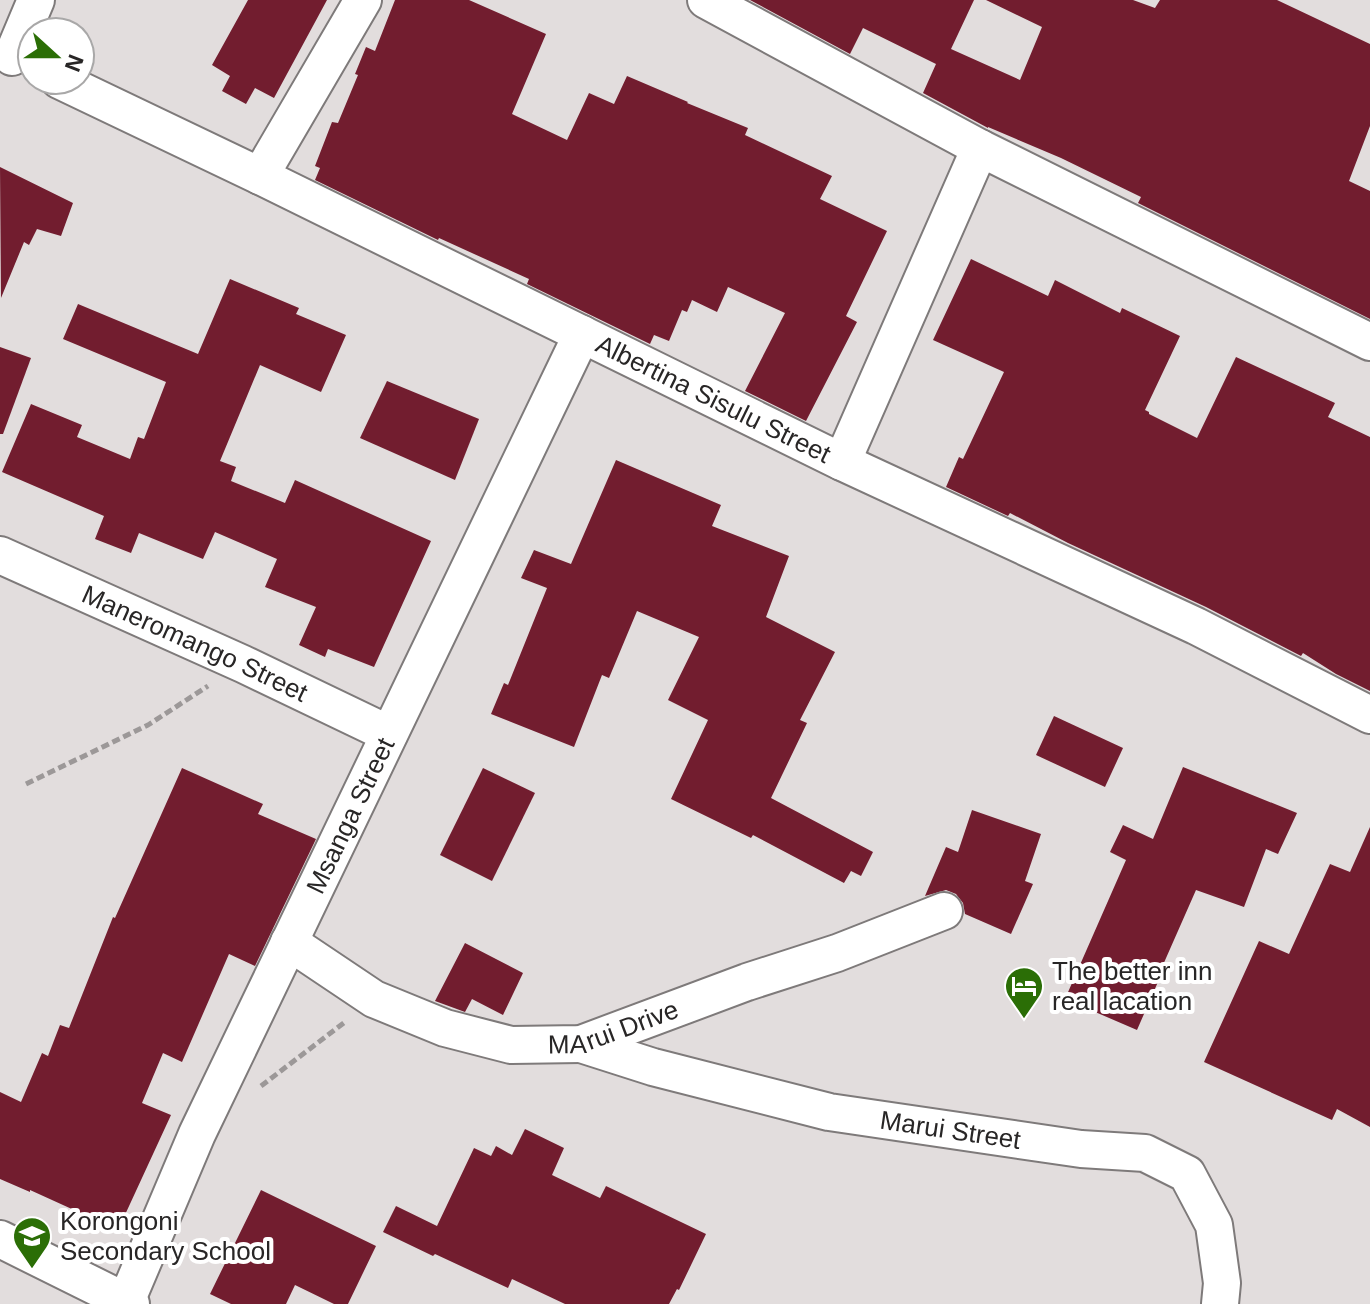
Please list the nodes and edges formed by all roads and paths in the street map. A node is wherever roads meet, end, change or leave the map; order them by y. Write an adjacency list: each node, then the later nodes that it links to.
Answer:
1 (36, 0): 4 (street)
2 (363, 0): 7 (street)
3 (706, 0): 6 (street)
4 (15, 59)
5 (92, 96): 7 (street, Albertina Sisulu Street)
6 (980, 148): 9 (street); 10 (street)
7 (260, 176): 8 (street, Albertina Sisulu Street)
8 (582, 334): 10 (street, Albertina Sisulu Street); 14 (street, Msanga Street)
9 (1370, 342)
10 (842, 462): 13 (street, Albertina Sisulu Street)
11 (0, 555): 12 (street, Maneromango Street)
12 (243, 664): 14 (street, Maneromango Street); 15 (path)
13 (1370, 715)
14 (389, 734): 17 (street, Msanga Street)
15 (26, 784)
16 (944, 911): 19 (street, MArui Drive)
17 (289, 942): 18 (street, MArui Drive); 22 (street, Msanga Street)
18 (374, 999): 19 (street, MArui Drive); 20 (path)
19 (581, 1044): 23 (street, Marui Street)
20 (255, 1090)
21 (0, 1239): 22 (street)
22 (127, 1303)
23 (1220, 1304)

